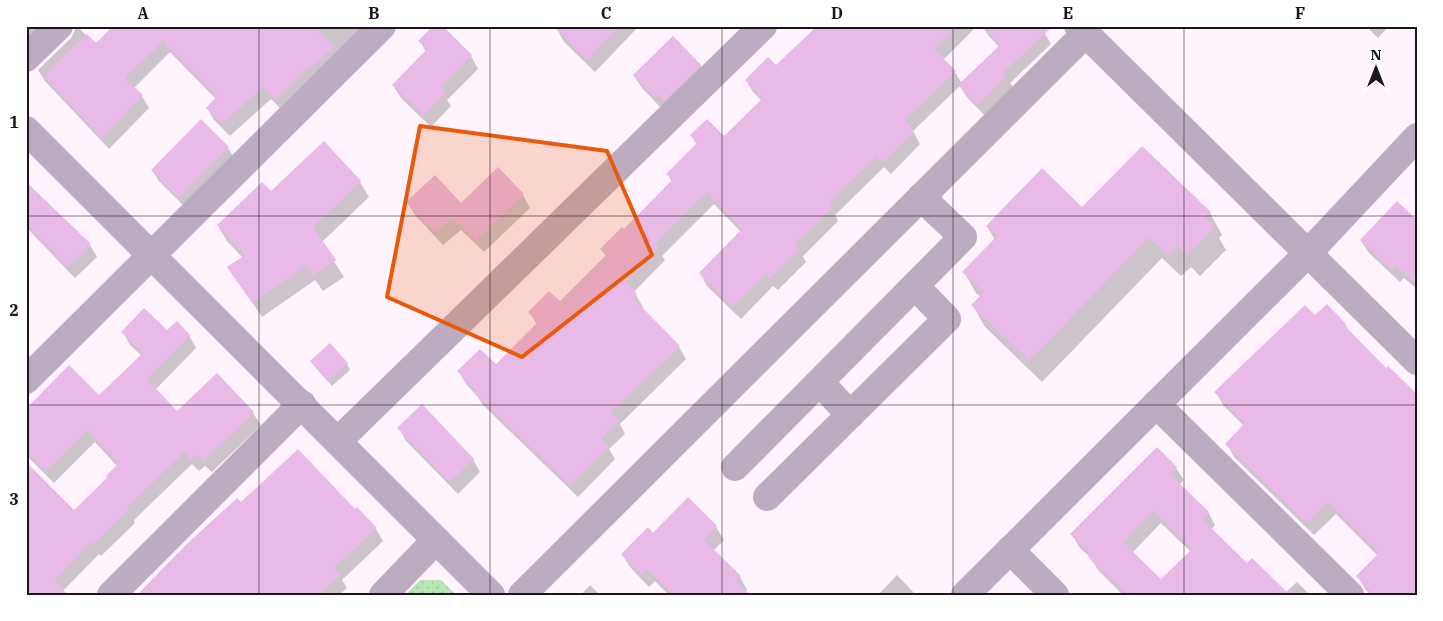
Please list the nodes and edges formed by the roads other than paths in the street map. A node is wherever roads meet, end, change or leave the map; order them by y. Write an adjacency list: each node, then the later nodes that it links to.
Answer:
1 (59, 26): 5 (street)
2 (382, 26): 10 (street)
3 (763, 26): 18 (street)
4 (1082, 30): 8 (street); 9 (street)
5 (26, 58)
6 (26, 130): 10 (street)
7 (1417, 137): 9 (street)
8 (921, 197): 11 (street); 26 (street)
9 (1308, 254): 12 (street); 16 (street)
10 (152, 255): 13 (street); 15 (street)
11 (915, 286): 14 (street); 17 (street)
12 (1417, 361)
13 (26, 380)
14 (820, 382): 17 (street); 19 (street)
15 (302, 404): 18 (street); 23 (street)
16 (1156, 404): 22 (street); 29 (street)
17 (850, 415): 20 (street)
18 (338, 441): 21 (street)
19 (735, 467)
20 (767, 497)
21 (436, 540): 24 (street); 25 (street)
22 (1010, 550): 27 (street); 28 (street)
23 (111, 595)
24 (383, 595)
25 (491, 595)
26 (522, 595)
27 (965, 595)
28 (1055, 595)
29 (1350, 595)

